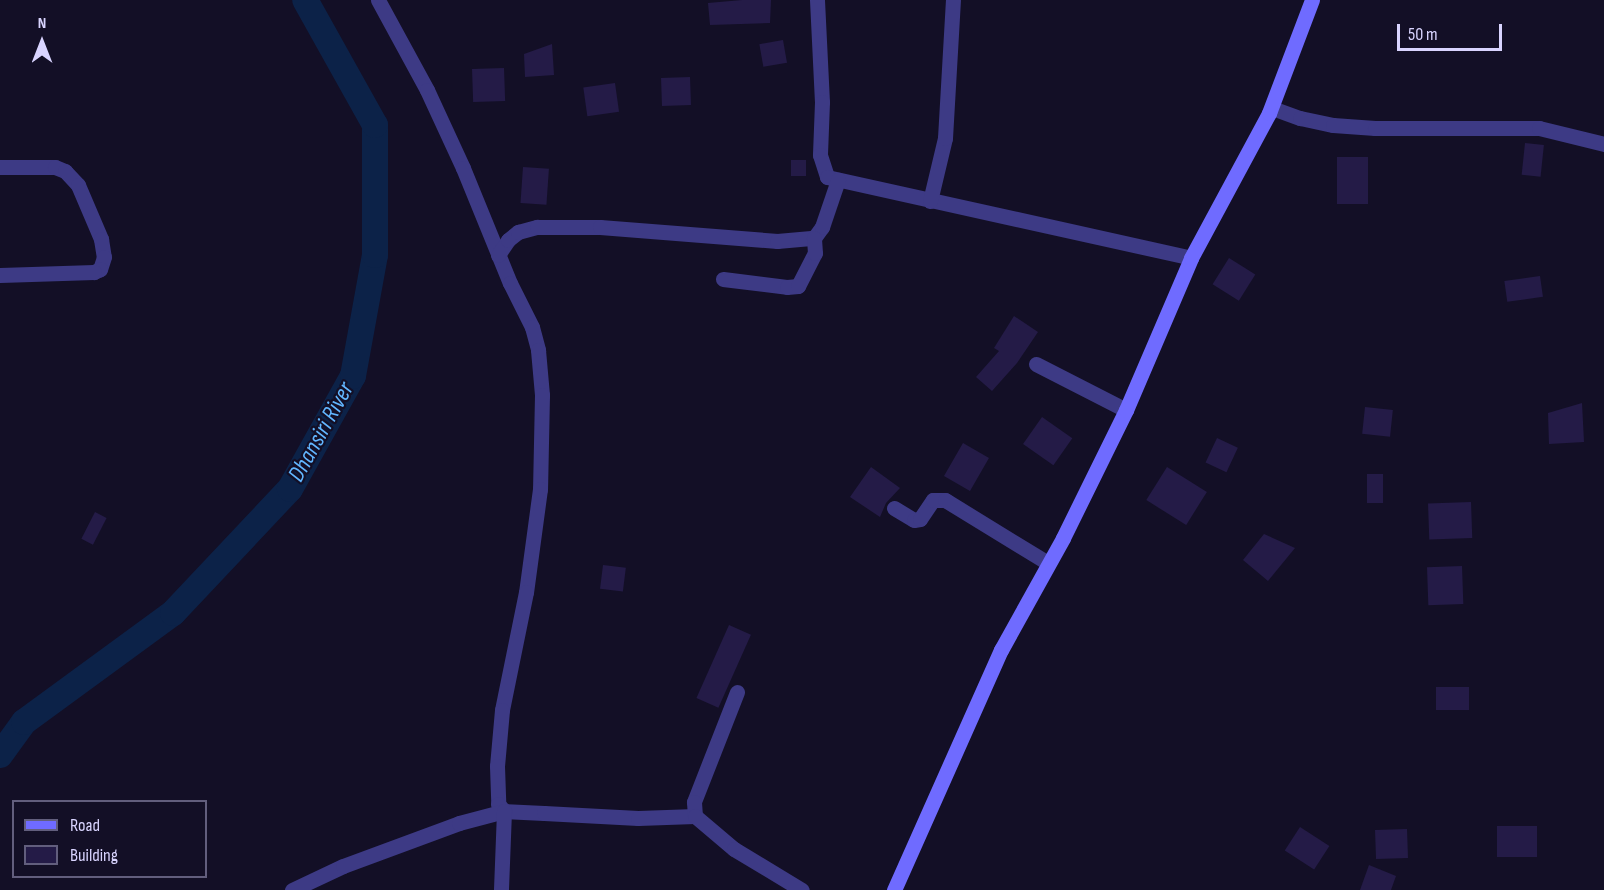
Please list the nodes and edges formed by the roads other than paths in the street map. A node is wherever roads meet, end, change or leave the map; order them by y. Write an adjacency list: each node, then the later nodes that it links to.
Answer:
1 (378, 0): 11 (street)
2 (817, 0): 8 (street)
3 (953, 0): 9 (street)
4 (1312, 0): 5 (street)
5 (1272, 108): 6 (street); 12 (street)
6 (1604, 144)
7 (0, 167): 13 (street)
8 (838, 180): 9 (street); 10 (street)
9 (930, 201): 12 (street)
10 (814, 238): 11 (street); 14 (street)
11 (498, 255): 20 (street)
12 (1191, 258): 16 (street)
13 (0, 275)
14 (723, 279)
15 (1036, 364): 16 (street)
16 (1126, 410): 18 (street)
17 (894, 508): 18 (street)
18 (1048, 563): 25 (street)
19 (737, 692): 21 (street)
20 (504, 811): 21 (street); 22 (street); 23 (street)
21 (694, 816): 24 (street)
22 (292, 890)
23 (501, 890)
24 (802, 890)
25 (894, 890)

